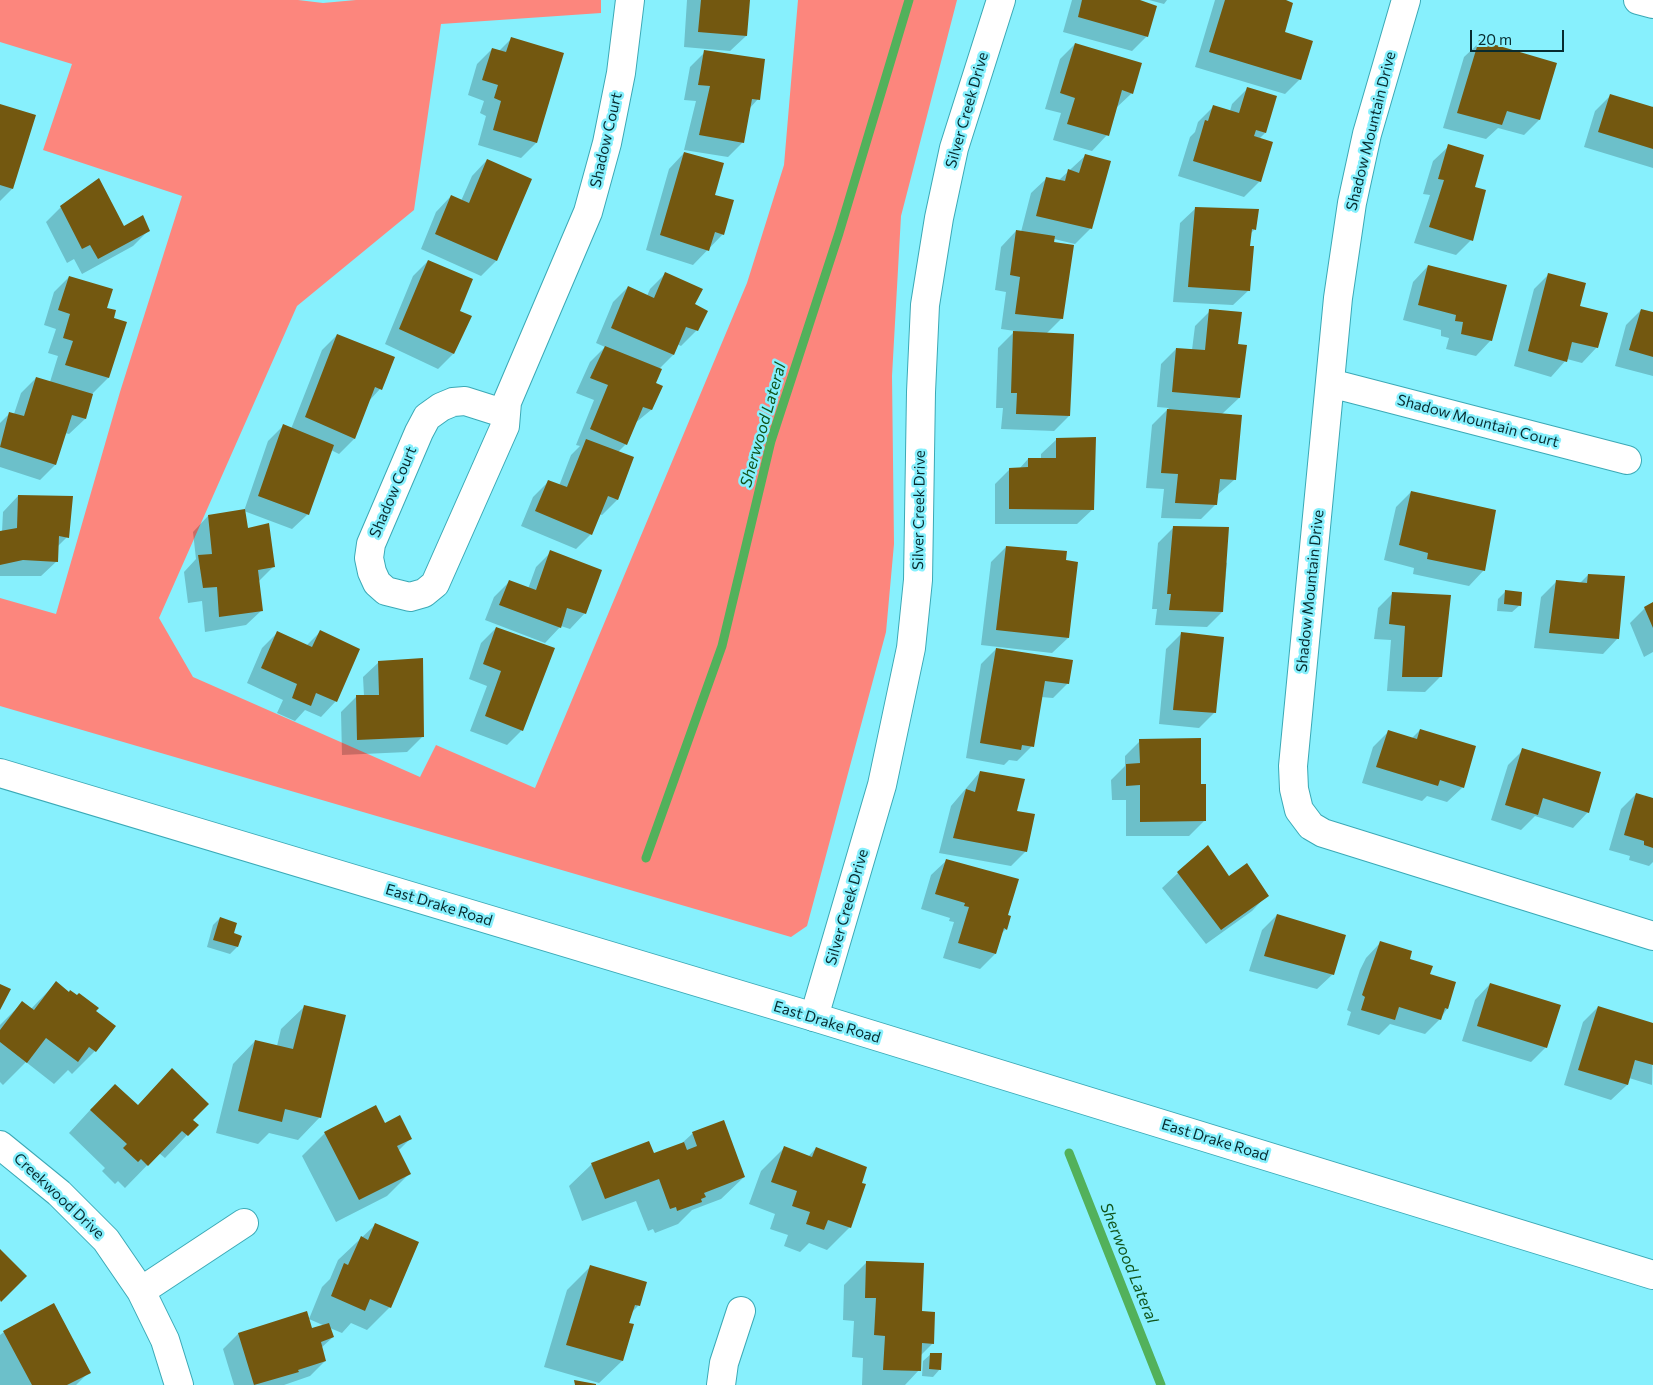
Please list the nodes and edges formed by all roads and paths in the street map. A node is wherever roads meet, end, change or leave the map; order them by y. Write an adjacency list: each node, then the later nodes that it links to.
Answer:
1 (630, 0): 7 (street, Shadow Court)
2 (1001, 0): 11 (street, Silver Creek Drive)
3 (1406, 0): 6 (street, Shadow Mountain Drive)
4 (1638, 0): 5 (street)
5 (1653, 4)
6 (1330, 383): 8 (street, Shadow Mountain Court); 10 (street, Shadow Mountain Drive)
7 (506, 414): 7 (street, Shadow Court)
8 (1627, 460)
9 (0, 773): 11 (street, East Drake Road)
10 (1653, 936)
11 (814, 1017): 14 (street, East Drake Road)
12 (0, 1145): 15 (street, Creekwood Drive)
13 (244, 1222): 15 (street)
14 (1653, 1275)
15 (141, 1291): 17 (street, Creekwood Drive)
16 (741, 1311): 18 (street)
17 (179, 1385)
18 (721, 1385)

